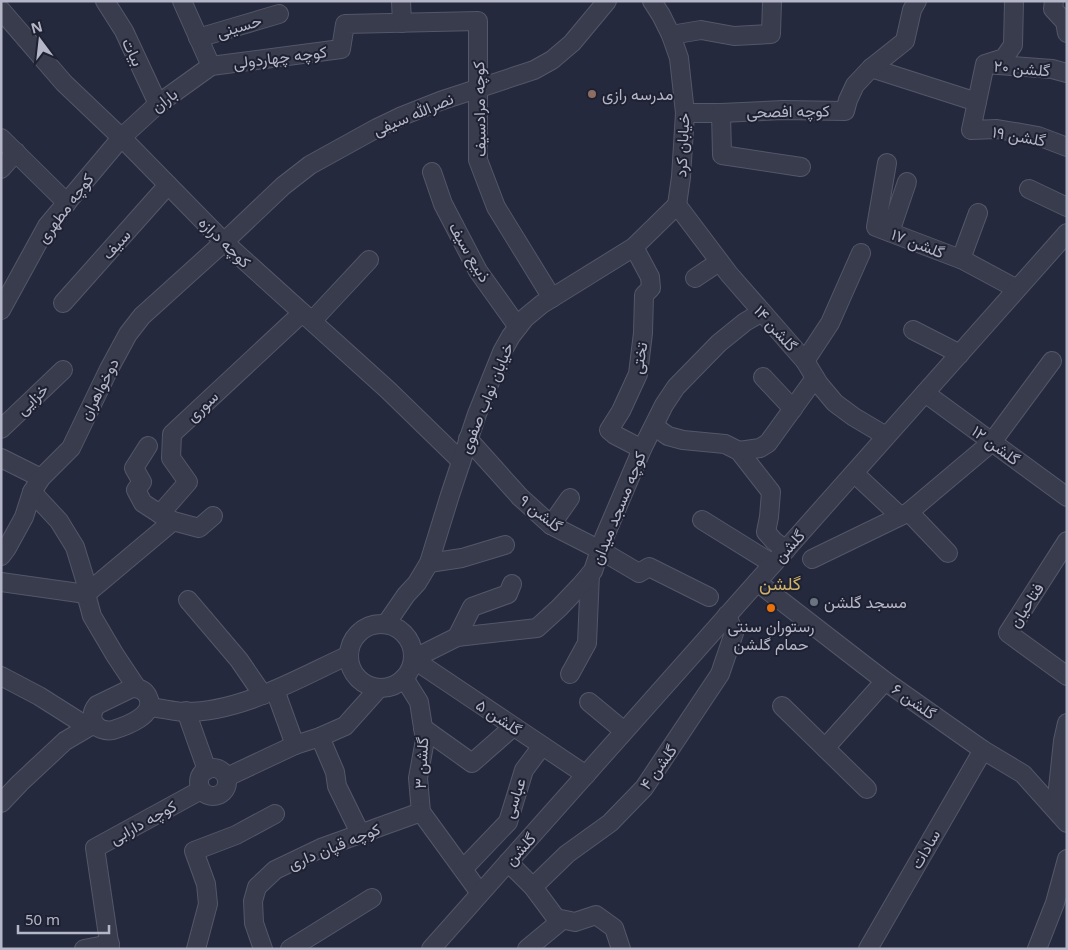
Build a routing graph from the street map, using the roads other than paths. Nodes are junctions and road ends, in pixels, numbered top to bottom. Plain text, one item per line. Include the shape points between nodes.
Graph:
1 (105, 1) edge
2 (182, 1) edge
3 (401, 1) edge
4 (606, 1) edge
5 (652, 1) edge
6 (772, 1) edge
7 (918, 1) edge
8 (1014, 1) edge
9 (1054, 1) edge
10 (1, 10) edge
11 (279, 14) dead end
12 (478, 21) joint
13 (402, 23) junction
14 (1067, 33) edge
15 (672, 35) junction
16 (198, 38) junction
17 (985, 64) junction
18 (210, 66) junction
19 (871, 68) junction
20 (1067, 73) edge
21 (478, 89) junction
22 (977, 102) junction
23 (158, 104) junction
24 (685, 113) junction
25 (721, 113) junction
26 (971, 130) joint
27 (1, 138) edge
28 (121, 138) junction
29 (1067, 147) edge
30 (16, 152) junction
31 (887, 163) dead end
32 (801, 167) dead end
33 (1, 169) edge
34 (432, 172) dead end
35 (907, 182) dead end
36 (168, 185) junction
37 (1029, 189) dead end
38 (67, 203) junction
39 (677, 206) junction
40 (1067, 207) edge
41 (978, 213) dead end
42 (890, 232) junction
43 (1067, 233) edge
44 (224, 242) junction
45 (634, 247) junction
46 (861, 254) dead end
47 (961, 259) junction
48 (369, 260) dead end
49 (719, 262) junction
50 (696, 278) dead end
51 (1017, 289) junction
52 (552, 298) junction
53 (63, 302) dead end
54 (1, 310) edge
55 (762, 312) junction
56 (307, 317) junction
57 (518, 327) junction
58 (913, 330) dead end
59 (960, 354) junction
60 (806, 361) junction
61 (1052, 361) dead end
62 (63, 370) dead end
63 (763, 377) dead end
64 (815, 378) junction
65 (925, 393) junction
66 (793, 409) junction
67 (654, 426) junction
68 (1, 429) edge
69 (886, 436) junction
70 (468, 440) junction
71 (992, 442) junction
72 (148, 446) dead end
73 (642, 449) junction
74 (739, 451) junction
75 (1, 458) edge
76 (461, 461) junction
77 (854, 473) junction
78 (36, 485) junction
79 (1067, 497) edge
80 (570, 498) dead end
81 (904, 514) junction
82 (213, 516) dead end
83 (167, 518) junction
84 (702, 520) dead end
85 (551, 524) junction
86 (1067, 542) edge
87 (505, 545) dead end
88 (600, 550) junction
89 (786, 550) junction
90 (948, 553) dead end
91 (1, 556) edge
92 (812, 559) dead end
93 (429, 563) junction
94 (773, 564) junction
95 (590, 574) junction
96 (1, 582) edge
97 (757, 582) junction
98 (512, 584) dead end
99 (86, 594) junction
100 (709, 598) dead end
101 (188, 600) dead end
102 (727, 615) junction
103 (386, 624) junction
104 (457, 637) junction
105 (349, 655) junction
106 (413, 659) junction
107 (570, 674) dead end
108 (1, 676) edge
109 (1067, 676) edge
110 (404, 678) junction
111 (886, 681) junction
112 (137, 688) junction
113 (379, 688) junction
114 (269, 692) junction
115 (589, 702) dead end
116 (782, 706) dead end
117 (149, 707) junction
118 (186, 711) junction
119 (1067, 723) edge
120 (91, 725) junction
121 (513, 727) junction
122 (423, 728) junction
123 (624, 731) junction
124 (320, 737) junction
125 (295, 745) junction
126 (542, 746) junction
127 (825, 748) junction
128 (983, 750) junction
129 (206, 770) junction
130 (586, 775) junction
131 (226, 777) junction
132 (867, 789) dead end
133 (201, 790) junction
134 (1, 803) edge
135 (421, 812) junction
136 (275, 814) dead end
137 (1065, 824) edge
138 (360, 834) junction
139 (1067, 859) edge
140 (508, 862) junction
141 (463, 869) junction
142 (533, 887) junction
143 (480, 893) junction
144 (372, 898) dead end
145 (562, 920) junction
146 (110, 946) edge
147 (84, 949) edge
148 (196, 949) edge
149 (262, 949) edge
150 (290, 949) edge
151 (431, 949) edge
152 (527, 949) edge
153 (621, 949) edge
154 (868, 949) edge
155 (1038, 949) edge

1 - 23 street, بیات via 124,31
2 - 16 street
3 - 13 street
4 - 21 street, نصرالله سیفی via 572,44 552,60 534,70
5 - 15 street, خیابان کرد
6 - 15 street via 771,34 734,36 701,30
7 - 19 street, کوچه افصحی via 912,10 904,40
8 - 17 street via 1013,45 1004,58
9 - 14 street via 1053,9 1065,22
10 - 28 street, کوچه درازه via 64,83
11 - 16 street, حسینی
12 - 13 street, کوچه چهاردولی
12 - 21 street, کوچه مرادسیف
13 - 18 street, کوچه چهاردولی via 345,24 341,49
15 - 24 street, خیابان کرد via 679,58
16 - 18 street
17 - 20 street, گلشن ۲۰
17 - 22 street, گلشن ۲۰
18 - 23 street, باران
19 - 22 street
19 - 25 street, کوچه افصحی via 855,85 845,111
21 - 44 street, نصرالله سیفی via 402,116 310,165
21 - 52 street, کوچه مرادسیف via 478,160 496,207
22 - 26 street, گلشن ۲۰
23 - 28 street, باران
24 - 25 street, کوچه افصحی
24 - 39 street, خیابان کرد
25 - 32 street via 722,155
26 - 29 street, گلشن ۱۹ via 997,129 1038,136
27 - 30 street
28 - 36 street, کوچه درازه
28 - 38 street, کوچه مطهری
30 - 33 street
30 - 38 street
31 - 42 street, گلشن ۱۷ via 876,227
34 - 57 street, ذبیع سیف via 443,204 478,270
35 - 42 street
36 - 44 street, کوچه درازه
36 - 53 street, سیف
37 - 40 street
38 - 54 street, کوچه مطهری via 47,226
39 - 45 street, خیابان نواب صفوی
39 - 49 street, گلشن ۱۴
41 - 47 street
42 - 47 street, گلشن ۱۷
43 - 51 street, گلشن
44 - 56 street, کوچه درازه
44 - 78 street, دوخواهران via 142,316 128,334 71,448
45 - 52 street, خیابان نواب صفوی
45 - 73 street, تختی via 650,277 651,288 644,295 638,374 609,430
46 - 60 street via 830,323
47 - 51 street, گلشن ۱۷
48 - 56 street
49 - 50 street
49 - 55 street, گلشن ۱۴
51 - 59 street, گلشن
52 - 57 street, خیابان نواب صفوی
55 - 60 street, گلشن ۱۴
55 - 67 street, کوچه مسجد میدان via 719,343 676,387
56 - 76 street, کوچه درازه
56 - 83 street, سوری via 172,434 171,458 188,482
57 - 70 street, خیابان نواب صفوی via 502,352
58 - 59 street
59 - 65 street, گلشن
60 - 64 street, گلشن ۱۴
61 - 71 street
62 - 68 street, خزایی
63 - 66 street
64 - 66 street
64 - 69 street, گلشن ۱۴ via 835,402
65 - 69 street, گلشن
65 - 71 street, گلشن ۱۲
66 - 74 street via 768,442 760,448
67 - 73 street, کوچه مسجد میدان
67 - 74 street via 668,436 725,444
69 - 77 street, گلشن
70 - 76 street, خیابان نواب صفوی
70 - 85 street, گلشن ۹ via 520,497
71 - 79 street, گلشن ۱۲
71 - 81 street
72 - 83 street via 134,468 142,482 136,490 143,503
73 - 88 street, کوچه مسجد میدان
74 - 89 street via 771,492 766,532
75 - 78 street
76 - 93 street, خیابان نواب صفوی
77 - 81 street
77 - 89 street, گلشن
78 - 91 street, دوخواهران via 24,518
78 - 99 street via 75,547 86,583
80 - 85 street
81 - 90 street
81 - 92 street
82 - 83 street via 199,528
83 - 99 street
84 - 94 street
85 - 88 street, گلشن ۹
86 - 109 street, فتاحیان via 1008,633
87 - 93 street via 462,558
88 - 95 street, کوچه مسجد میدان
88 - 100 street, گلشن ۹ via 640,573 649,567
89 - 94 street, گلشن
93 - 103 street, خیابان نواب صفوی
94 - 97 street, گلشن
95 - 104 street, کوچه مسجد میدان via 537,628
95 - 107 street via 587,643
96 - 99 street
97 - 102 street, گلشن
97 - 111 street, گلشن ۶
98 - 104 street via 508,594 472,607
99 - 112 street via 92,616
101 - 114 street
102 - 123 street, گلشن
102 - 142 street, گلشن ۴ via 734,633 720,674 644,788 610,823 567,854
103 - 105 street via 360,631 352,642
103 - 106 street via 404,634 411,646
104 - 106 street, کوچه مسجد میدان
105 - 113 street via 357,677 367,685
105 - 114 street
106 - 110 street
106 - 121 street, گلشن ۵
108 - 120 street
110 - 113 street via 392,686
110 - 122 street, گلشن ۳ via 419,702
111 - 127 street
111 - 128 street, گلشن ۶
112 - 117 street via 148,697
112 - 120 street via 127,689 97,704
113 - 124 street via 346,726
114 - 118 street via 229,706
114 - 125 street
115 - 123 street
116 - 127 street
117 - 118 street
117 - 120 street via 143,716 113,730
118 - 129 street
119 - 137 street via 1058,788
120 - 134 street via 65,741
121 - 122 street via 472,763
121 - 126 street, گلشن ۵
122 - 135 street, گلشن ۳ via 418,778
123 - 130 street, گلشن
124 - 125 street
124 - 138 street via 335,772 337,786
125 - 131 street
126 - 130 street, گلشن ۵
126 - 141 street, عباسی via 524,770 508,822
127 - 132 street
128 - 137 street, گلشن ۶ via 1023,774
128 - 154 street, سادات
129 - 131 street via 220,770
129 - 133 street via 200,776
130 - 140 street, گلشن
131 - 133 street via 227,786 222,794 208,796
133 - 146 street, کوچه دارابی via 95,848
135 - 138 street, کوچه قپان داری
135 - 141 street, گلشن ۳
136 - 148 street via 236,835 194,851 206,884 208,904
138 - 149 street, کوچه قپان داری via 275,870 257,887 254,923
139 - 155 street
140 - 142 street
140 - 143 street, گلشن
141 - 143 street, گلشن ۳
142 - 145 street via 556,918
143 - 151 street, گلشن
144 - 150 street
145 - 152 street
145 - 153 street via 574,922 596,914 614,928
146 - 147 street

